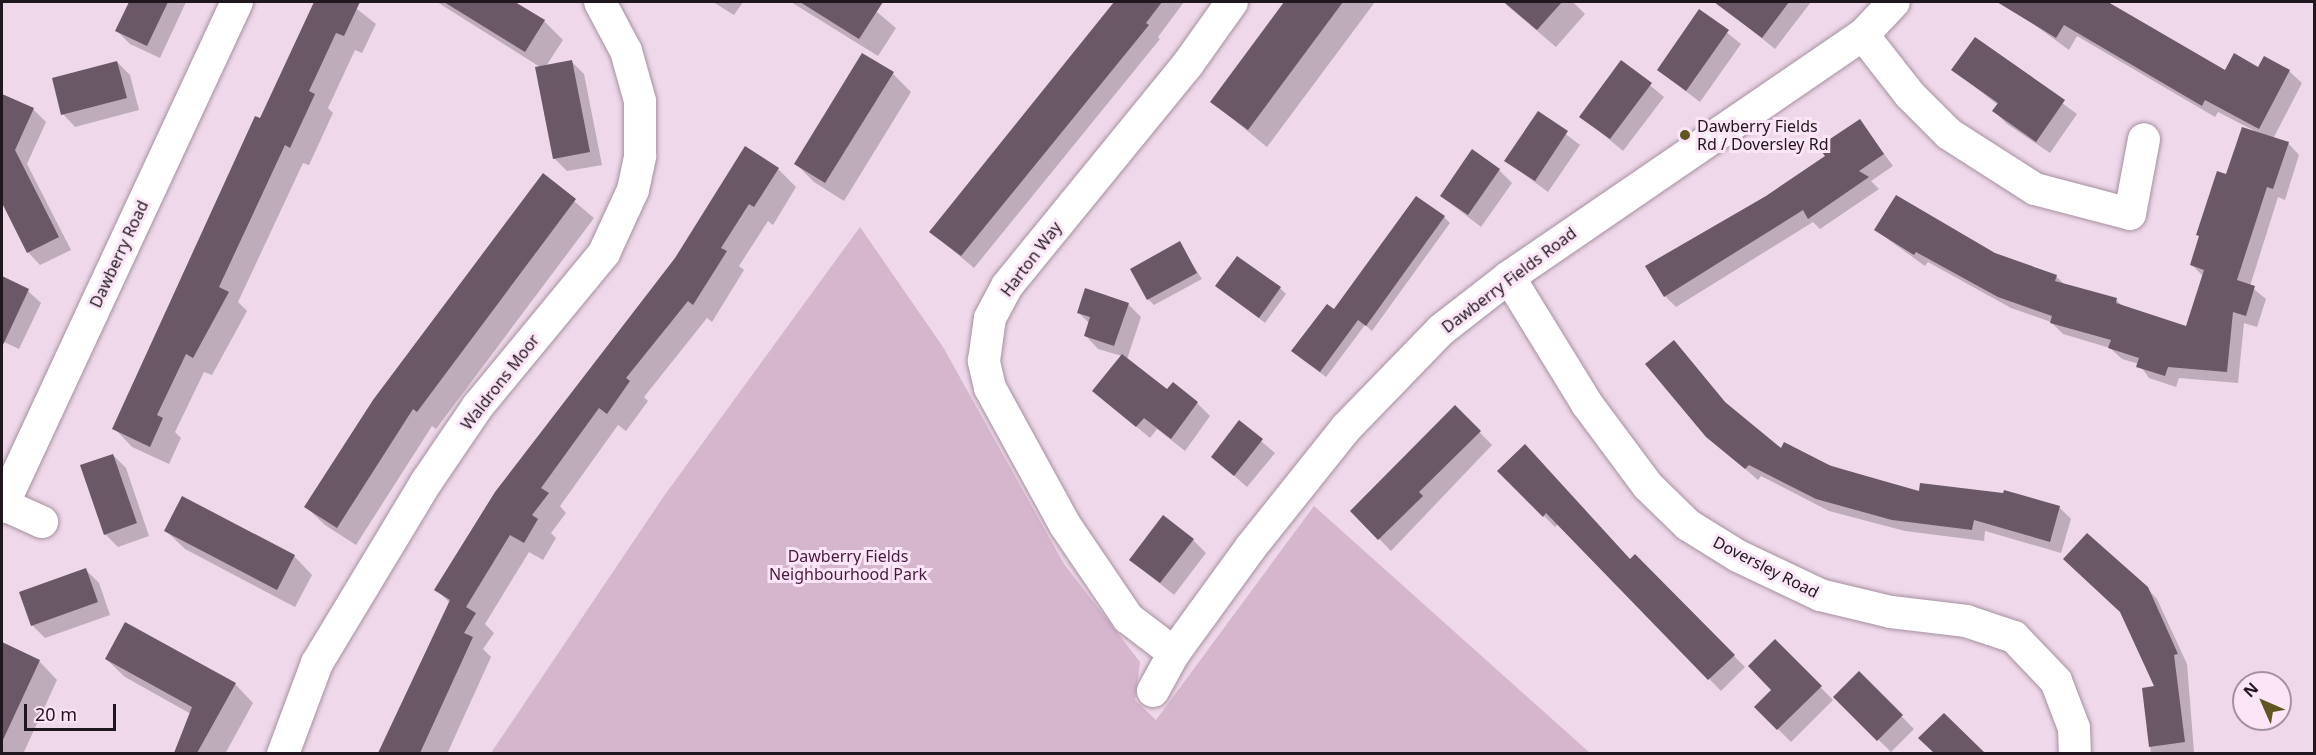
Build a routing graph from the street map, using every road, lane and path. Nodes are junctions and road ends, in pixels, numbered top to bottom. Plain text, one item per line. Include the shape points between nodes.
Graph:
1 (237, 2) edge
2 (600, 2) edge
3 (1232, 2) edge
4 (1894, 2) edge
5 (1863, 34) junction
6 (2144, 139) dead end
7 (1509, 277) junction
8 (2, 505) edge
9 (42, 522) dead end
10 (1174, 654) junction
11 (1153, 691) dead end
12 (283, 753) edge
13 (2075, 753) edge

1 - 8 street, Dawberry Road
2 - 12 street, Waldrons Moor via 626,51 640,101 640,156 633,190 604,253 477,406 427,481 317,663
3 - 10 street, Harton Way via 1188,64 1007,286 990,318 984,361 990,388 1065,525 1128,618
4 - 5 street, Dawberry Fields Road
5 - 6 street via 1910,95 1949,134 2035,189 2130,214
5 - 7 street, Dawberry Fields Road
7 - 10 street, Dawberry Fields Road via 1441,330 1346,428 1251,547
7 - 13 street, Doversley Road via 1587,404 1648,486 1688,525 1738,556 1820,595 1891,612 1966,621 2014,637 2056,681 2074,728
8 - 9 street
10 - 11 street, Dawberry Fields Road

